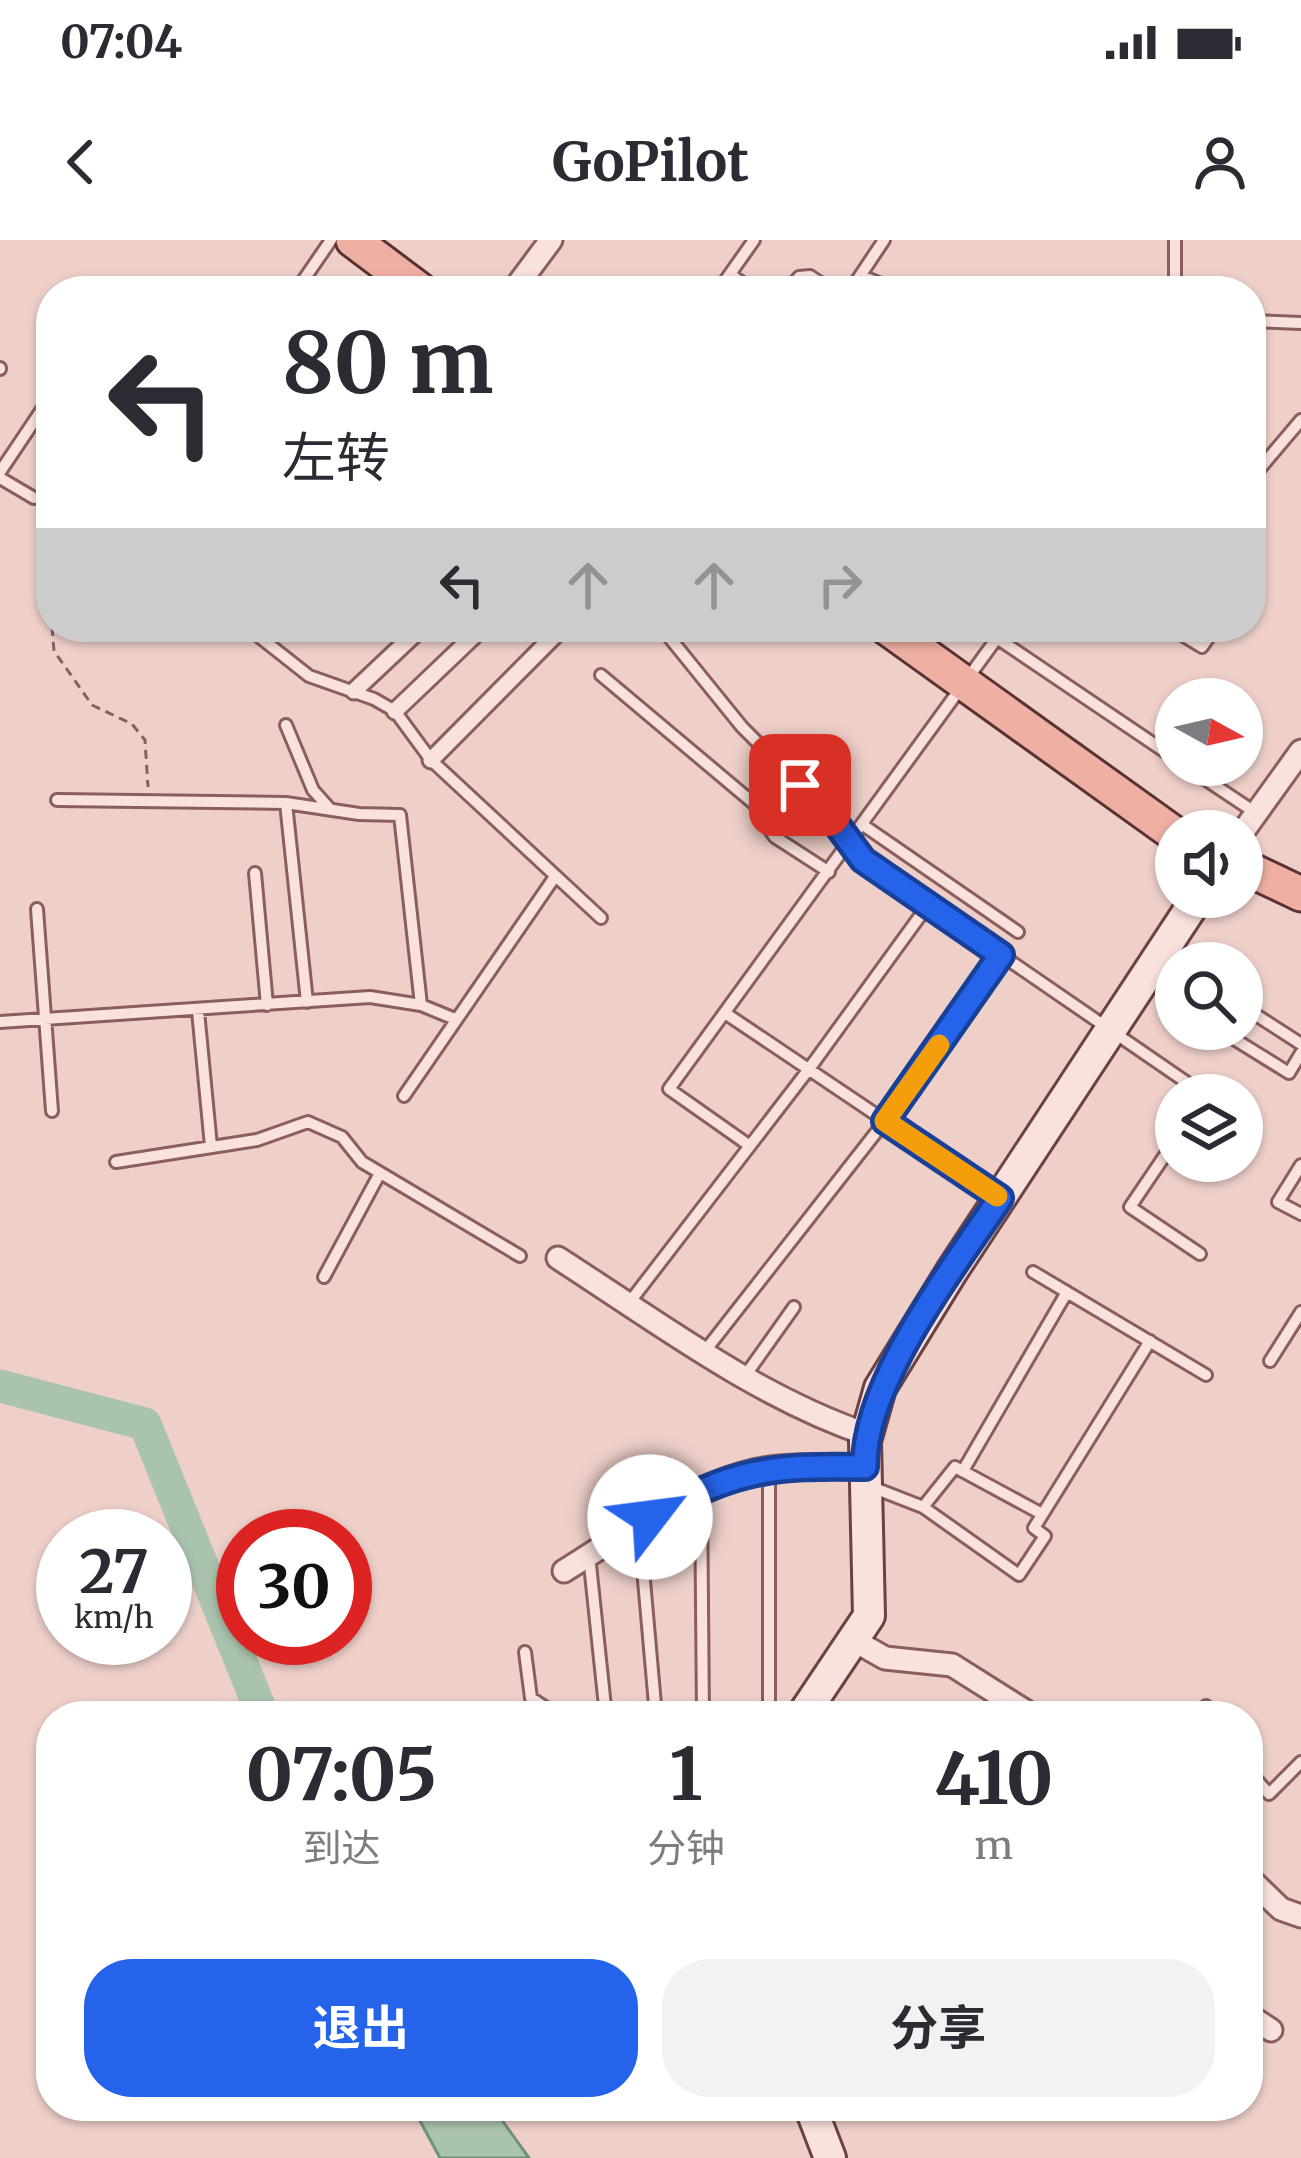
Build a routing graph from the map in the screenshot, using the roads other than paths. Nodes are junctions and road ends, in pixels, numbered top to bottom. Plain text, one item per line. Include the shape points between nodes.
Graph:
1 (331, 240) edge
2 (353, 240) edge
3 (551, 240) edge
4 (754, 240) edge
5 (884, 240) edge
6 (1175, 240) edge
7 (730, 274) joint
8 (306, 276) edge
9 (402, 276) edge
10 (524, 276) edge
11 (733, 276) edge
12 (860, 276) edge
13 (1176, 276) edge
14 (1266, 322) edge
15 (1301, 323) edge
16 (36, 419) edge
17 (1301, 420) edge
18 (1266, 461) edge
19 (0, 475) edge
20 (34, 498) dead end
21 (266, 642) edge
22 (406, 642) edge
23 (467, 642) edge
24 (548, 642) edge
25 (673, 642) edge
26 (907, 642) edge
27 (994, 642) edge
28 (1003, 642) edge
29 (601, 675) dead end
30 (964, 683) junction
31 (354, 692) junction
32 (395, 711) junction
33 (286, 725) dead end
34 (1155, 745) edge
35 (1301, 751) edge
36 (431, 760) junction
37 (1216, 786) edge
38 (57, 800) dead end
39 (286, 803) junction
40 (330, 808) junction
41 (1252, 810) edge
42 (1258, 810) edge
43 (1155, 820) edge
44 (863, 825) junction
45 (850, 842) junction
46 (829, 872) junction
47 (255, 873) dead end
48 (1263, 876) edge
49 (554, 878) junction
50 (1301, 894) edge
51 (928, 905) junction
52 (37, 909) dead end
53 (601, 918) dead end
54 (1184, 918) edge
55 (1018, 932) dead end
56 (1001, 955) junction
57 (308, 1002) junction
58 (267, 1005) junction
59 (421, 1005) junction
60 (198, 1011) junction
61 (725, 1012) junction
62 (45, 1019) junction
63 (455, 1019) junction
64 (1263, 1021) edge
65 (0, 1022) edge
66 (1111, 1030) junction
67 (1301, 1048) edge
68 (1252, 1050) edge
69 (809, 1069) junction
70 (1175, 1074) edge
71 (404, 1096) dead end
72 (52, 1111) dead end
73 (885, 1121) junction
74 (211, 1146) junction
75 (750, 1146) junction
76 (116, 1162) dead end
77 (1301, 1165) edge
78 (1155, 1170) edge
79 (380, 1173) junction
80 (1000, 1198) junction
81 (1301, 1214) edge
82 (1200, 1254) dead end
83 (520, 1256) dead end
84 (558, 1258) dead end
85 (1034, 1272) dead end
86 (324, 1277) dead end
87 (1067, 1292) junction
88 (629, 1303) junction
89 (794, 1307) dead end
90 (1301, 1312) edge
91 (1150, 1341) junction
92 (705, 1351) junction
93 (1270, 1361) dead end
94 (745, 1376) junction
95 (1206, 1376) dead end
96 (866, 1434) junction
97 (769, 1469) junction
98 (964, 1469) junction
99 (865, 1476) junction
100 (700, 1488) junction
101 (923, 1508) junction
102 (1042, 1514) junction
103 (639, 1524) junction
104 (590, 1555) junction
105 (564, 1571) dead end
106 (855, 1641) junction
107 (525, 1652) dead end
108 (536, 1701) edge
109 (605, 1701) edge
110 (655, 1701) edge
111 (703, 1701) edge
112 (770, 1701) edge
113 (813, 1701) edge
114 (1009, 1701) edge
115 (1301, 1762) edge
116 (1263, 1787) edge
117 (1263, 1892) edge
118 (1301, 1916) edge
119 (1263, 2025) edge
120 (1270, 2030) dead end
121 (816, 2121) edge
122 (830, 2158) edge

1 - 8 lane
2 - 9 main road
3 - 10 street
4 - 7 lane
5 - 12 lane
6 - 13 lane
7 - 11 lane
14 - 15 lane
16 - 19 lane
17 - 18 lane
19 - 20 lane
21 - 31 lane via 309,676
22 - 31 street
23 - 32 street
24 - 36 street
25 - 45 lane
26 - 30 main road
27 - 30 lane
28 - 34 lane
29 - 46 lane via 770,817 775,837
30 - 43 main road
30 - 44 lane
31 - 32 lane
32 - 36 lane
33 - 40 lane via 313,790
35 - 42 street
36 - 49 lane
37 - 41 lane
38 - 39 lane
39 - 40 lane
39 - 57 lane
40 - 59 lane via 400,815
44 - 45 lane
44 - 55 lane
45 - 46 lane
45 - 51 lane
46 - 61 lane
47 - 58 lane
48 - 50 main road
49 - 53 lane
49 - 63 lane
51 - 56 lane
51 - 69 lane
52 - 62 lane
54 - 66 main road
56 - 66 lane
56 - 73 lane
57 - 58 lane
57 - 59 lane via 370,997
58 - 60 lane
59 - 63 lane
60 - 62 lane
60 - 74 lane
61 - 69 lane
61 - 75 lane via 669,1089
62 - 65 lane
62 - 72 lane
63 - 71 lane
64 - 67 lane
66 - 70 lane
66 - 80 main road
67 - 68 lane via 1289,1073
69 - 73 lane
69 - 75 lane
73 - 80 lane
73 - 92 lane
74 - 76 lane
74 - 79 lane via 308,1122 342,1137
75 - 88 lane
77 - 81 lane via 1278,1202
78 - 82 lane via 1130,1207
79 - 83 lane
79 - 86 lane
80 - 96 main road via 880,1388
84 - 88 street
85 - 87 lane
87 - 91 lane
87 - 98 lane
88 - 92 street
89 - 94 lane
90 - 93 lane
91 - 95 lane
91 - 102 lane
92 - 94 street
94 - 96 street
96 - 99 main road
97 - 99 street
97 - 100 street
97 - 112 lane
98 - 101 lane via 955,1467
98 - 102 lane
99 - 101 lane
99 - 106 main road via 869,1616
100 - 103 street
100 - 111 lane
101 - 102 lane via 1019,1575 1045,1536 1034,1528
103 - 104 street
103 - 110 lane
104 - 105 street
104 - 109 lane
106 - 113 main road
106 - 114 street via 885,1658 952,1665
107 - 108 lane
115 - 116 lane via 1269,1794
117 - 118 street
119 - 120 street
121 - 122 main road

